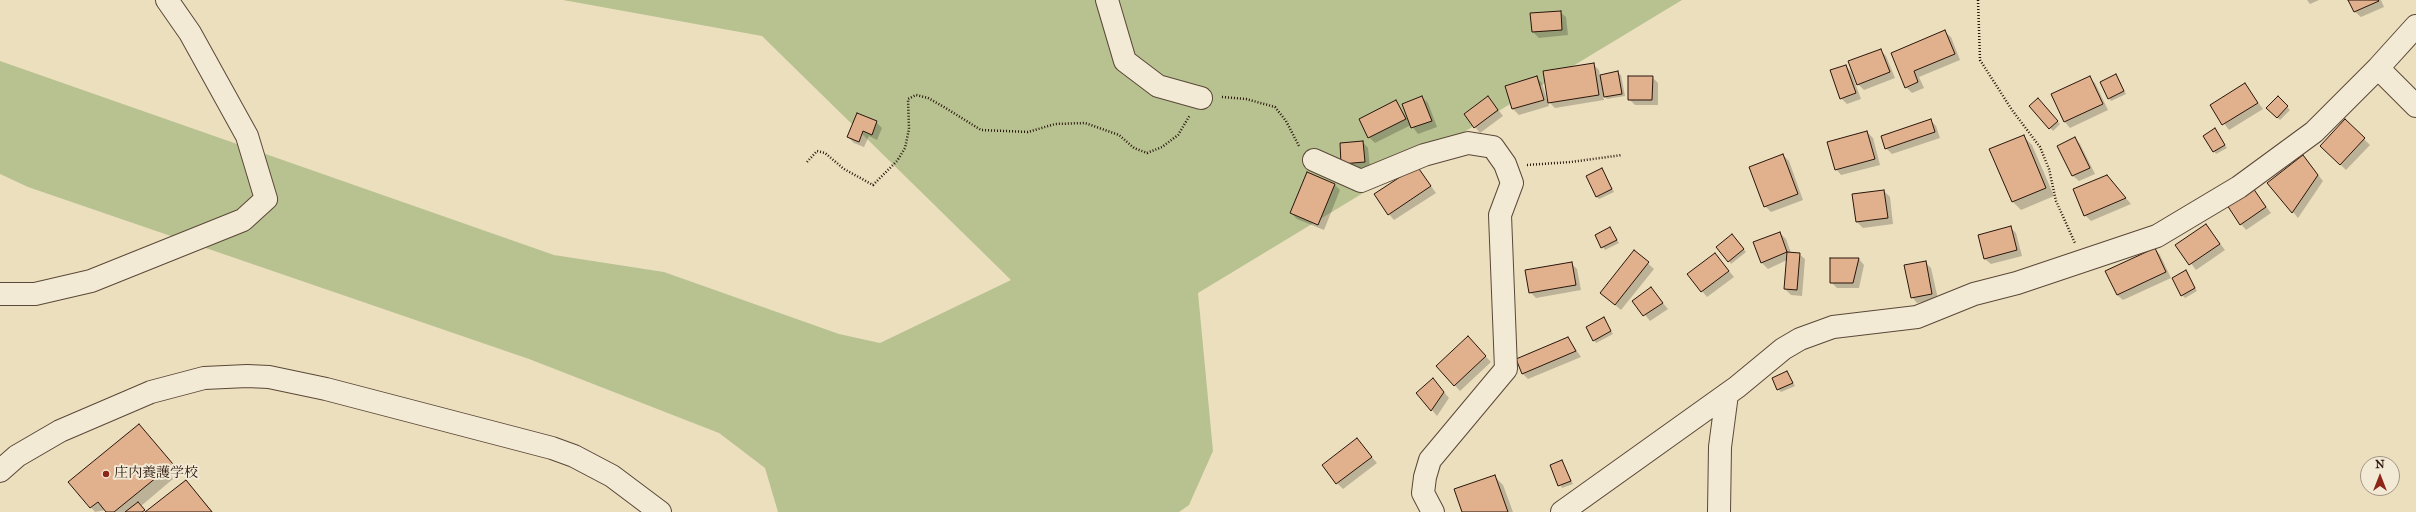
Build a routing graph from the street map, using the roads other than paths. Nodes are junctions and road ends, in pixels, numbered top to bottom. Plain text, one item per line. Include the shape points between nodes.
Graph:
1 (167, 0) edge
2 (1107, 0) edge
3 (2416, 26) edge
4 (2378, 68) junction
5 (1201, 98) road end
6 (2416, 106) edge
7 (1314, 160) road end
8 (0, 294) edge
9 (1727, 394) junction
10 (0, 471) edge
11 (660, 512) edge
12 (1433, 512) edge
13 (1562, 512) edge
14 (1719, 512) edge

1 - 8 street via 190,33 247,136 266,199 243,220 91,281 36,294
2 - 5 street via 1125,61 1158,86
3 - 4 street
4 - 6 street
4 - 9 street via 2314,132 2238,187 2157,236 1974,294 1917,317 1818,331 1783,349
7 - 12 street via 1361,181 1424,155 1468,143 1493,147 1506,166 1512,183 1500,215 1506,369 1430,460 1424,494
9 - 13 street
9 - 14 street via 1720,447
10 - 11 street via 17,456 60,431 151,392 204,378 247,376 326,389 552,448 574,456 612,476

